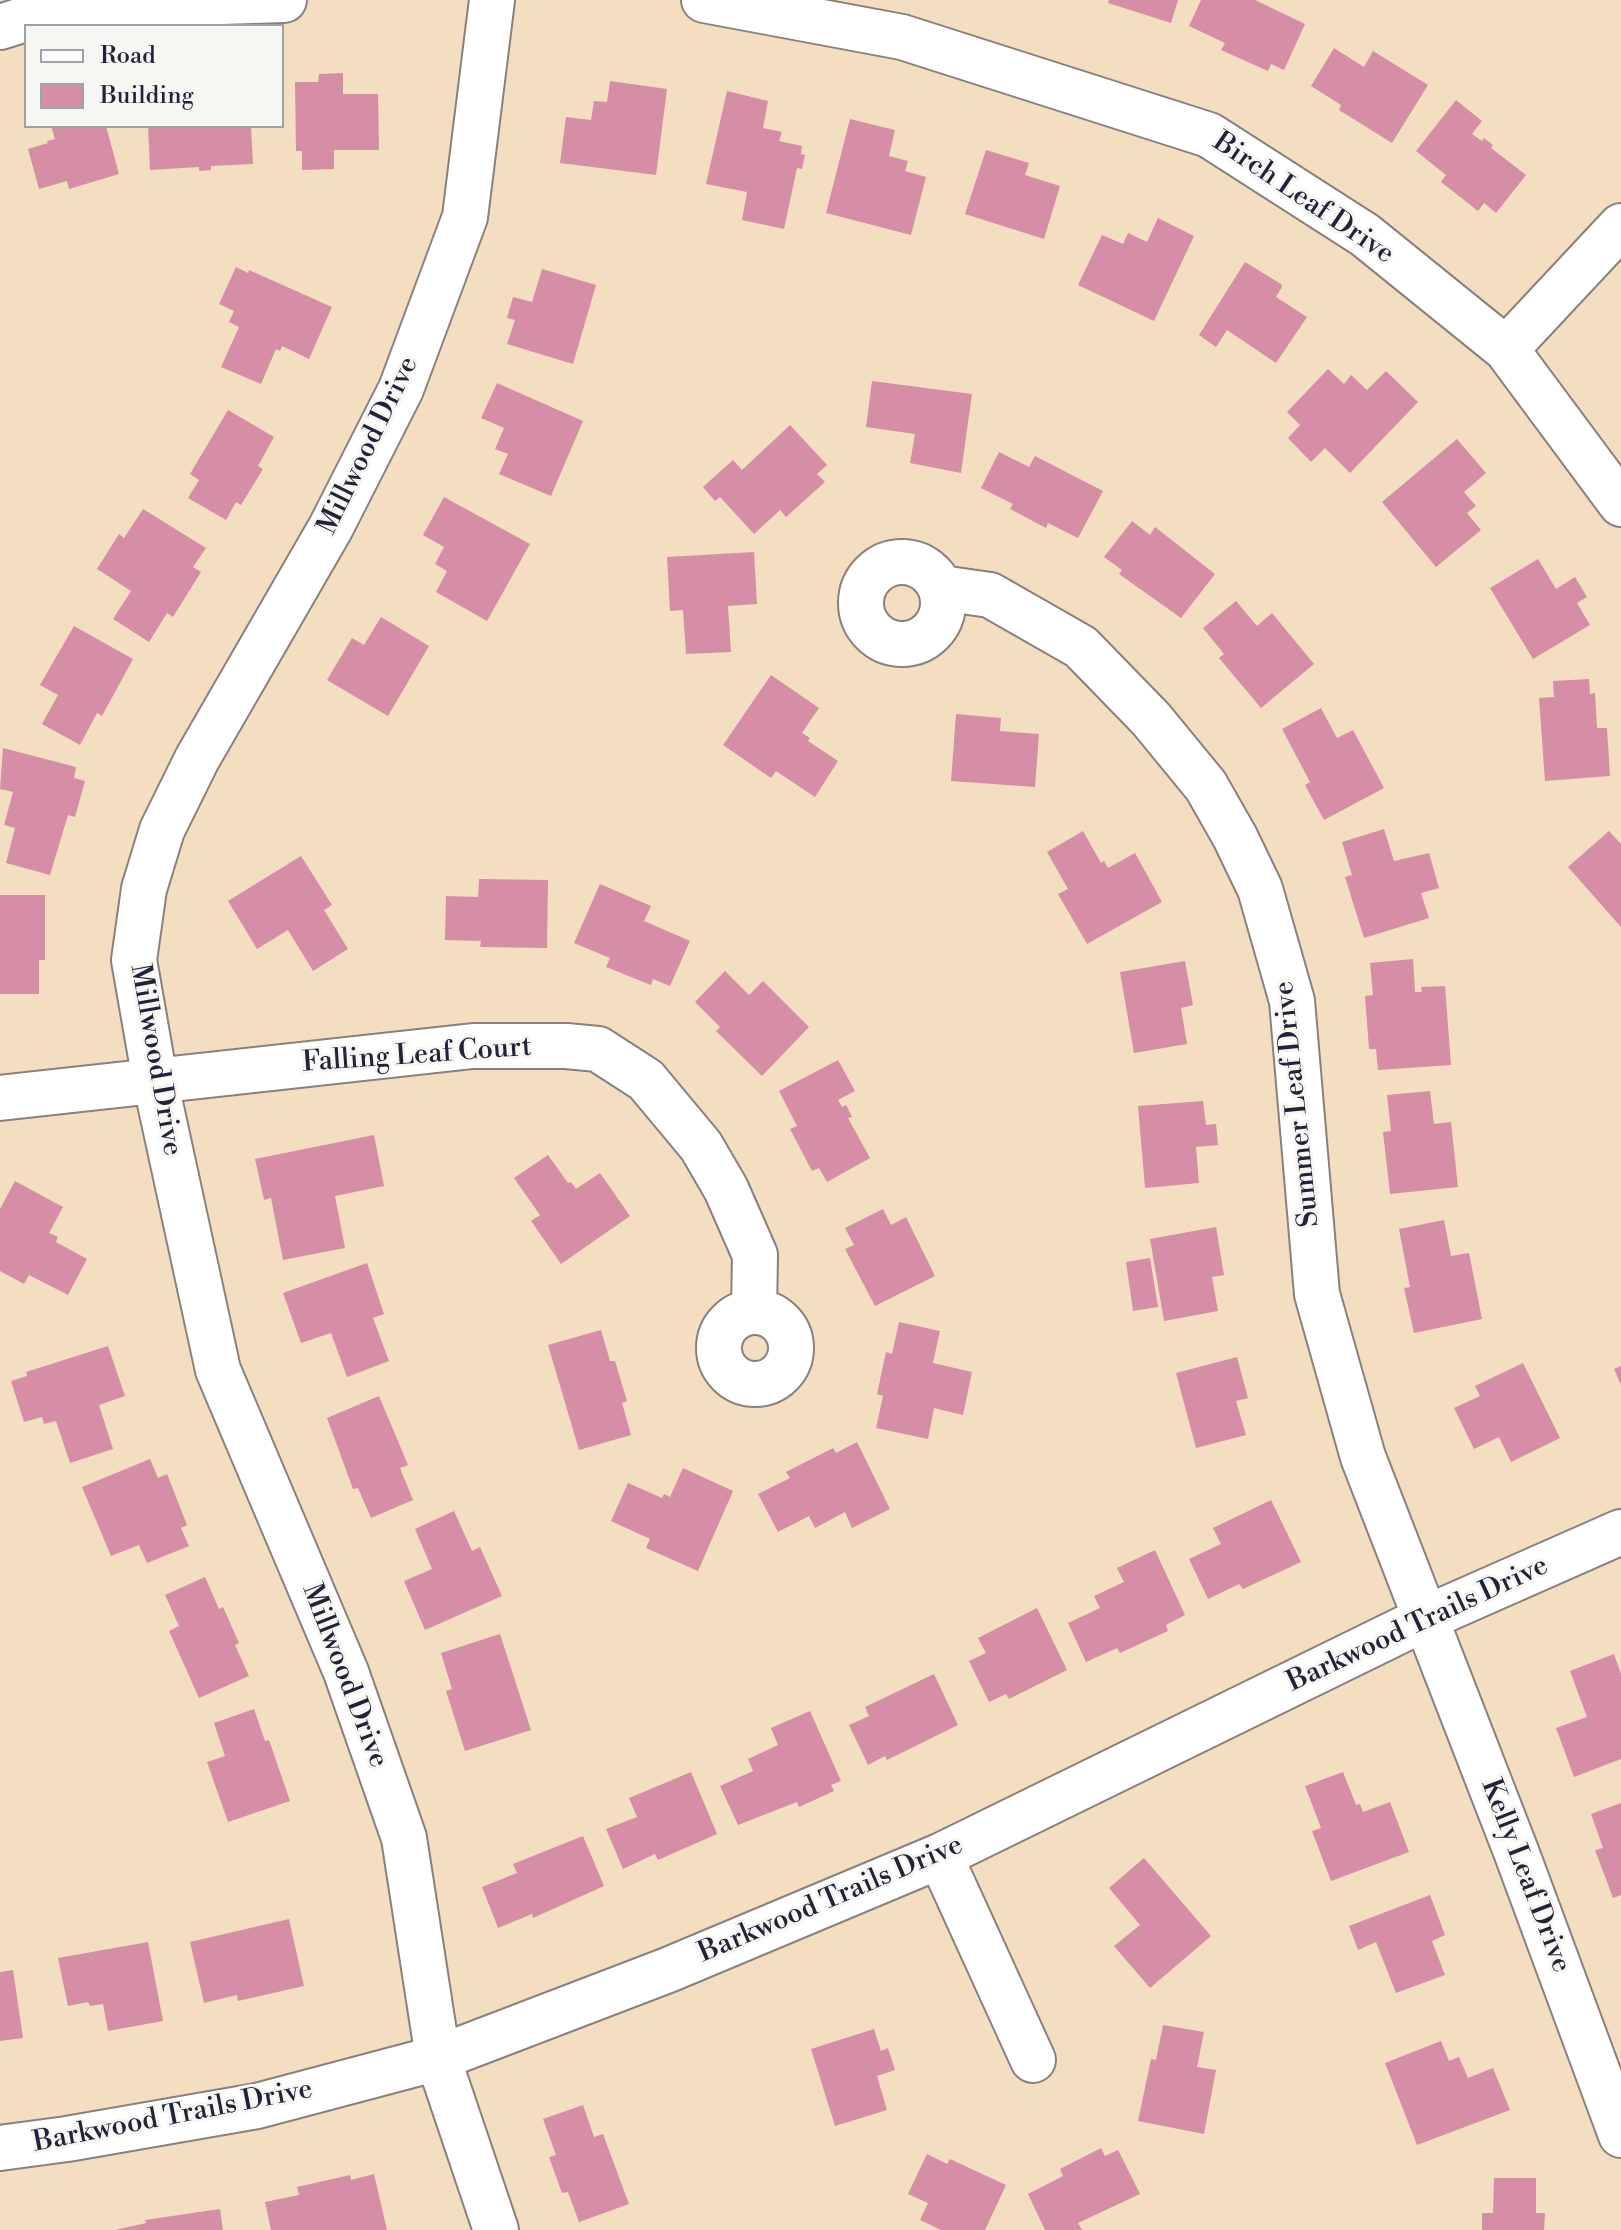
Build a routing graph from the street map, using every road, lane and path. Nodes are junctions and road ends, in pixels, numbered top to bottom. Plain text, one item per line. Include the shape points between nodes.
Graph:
1 (284, 0) edge
2 (492, 0) edge
3 (704, 0) edge
4 (0, 27) edge
5 (1621, 226) edge
6 (1506, 349) junction
7 (1621, 504) edge
8 (941, 588) dead end
9 (155, 1080) junction
10 (0, 1098) edge
11 (754, 1311) dead end
12 (1621, 1532) edge
13 (1426, 1618) junction
14 (940, 1856) junction
15 (438, 2058) junction
16 (1033, 2060) dead end
17 (1621, 2135) edge
18 (0, 2148) edge
19 (496, 2230) edge

1 - 4 street via 64,7
2 - 9 street, Millwood Drive via 465,217 401,389 331,527 197,759 144,889 134,960
3 - 6 street, Birch Leaf Drive via 902,37 1209,135 1365,235
5 - 6 street
6 - 7 street, Birch Leaf Drive
8 - 13 street, Summer Leaf Drive via 990,595 1081,647 1206,786 1260,889 1292,1001 1317,1294 1363,1457
9 - 10 street, Falling Leaf Court
9 - 11 street, Falling Leaf Court via 473,1046 598,1049 646,1080 701,1146 755,1255
9 - 15 street, Millwood Drive via 218,1370 346,1672 404,1838
12 - 13 street, Barkwood Trails Drive
13 - 14 street, Barkwood Trails Drive
13 - 17 street, Kelly Leaf Drive
14 - 15 street, Barkwood Trails Drive via 668,1970
14 - 16 street
15 - 18 street, Barkwood Trails Drive via 257,2106
15 - 19 street

